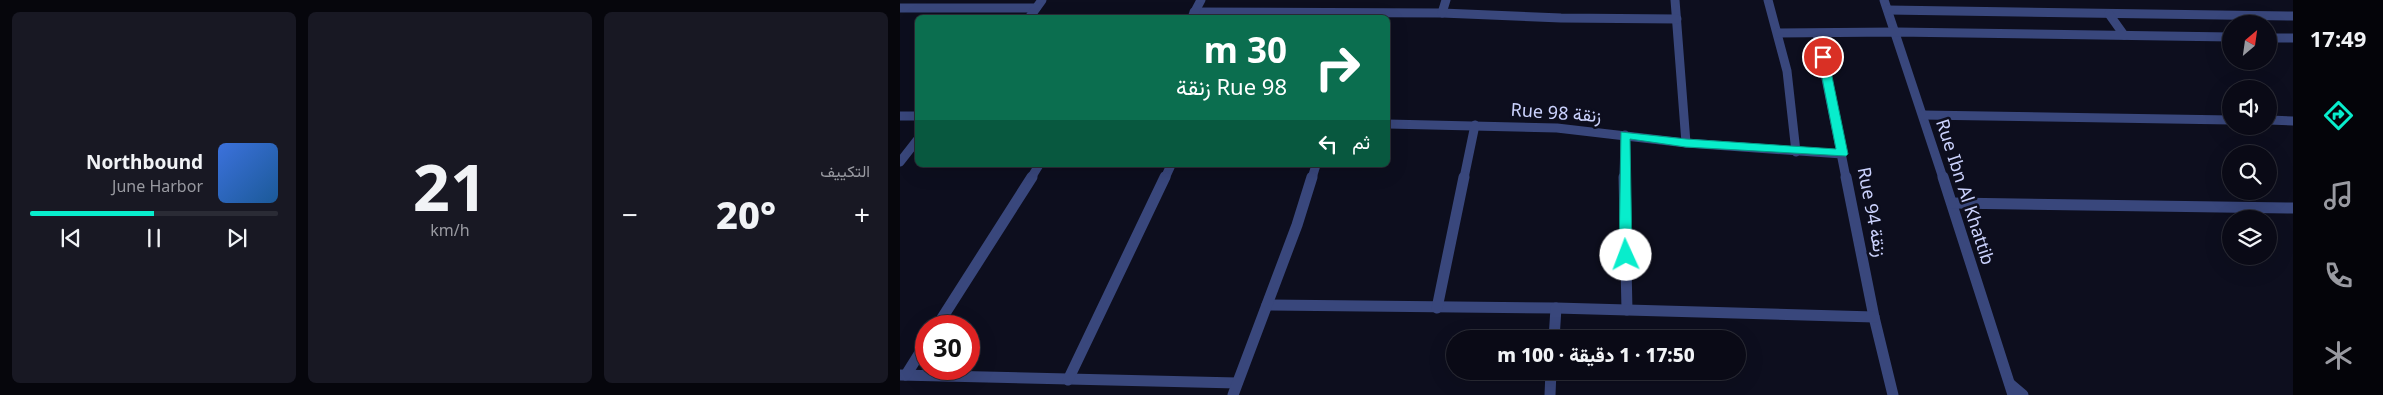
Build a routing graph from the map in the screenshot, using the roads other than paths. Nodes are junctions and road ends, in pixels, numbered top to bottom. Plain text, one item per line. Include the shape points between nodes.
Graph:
1 (1042, 0) edge
2 (1201, 0) edge
3 (1446, 0) edge
4 (1675, 0) edge
5 (1768, 0) edge
6 (1886, 5) edge
7 (900, 8) edge
8 (1036, 8) junction
9 (1442, 13) junction
10 (2109, 14) junction
11 (1031, 15) edge
12 (1193, 15) edge
13 (2293, 16) edge
14 (1677, 19) junction
15 (1896, 32) junction
16 (1778, 33) junction
17 (1817, 34) junction
18 (2124, 35) junction
19 (2222, 37) edge
20 (2278, 38) edge
21 (2293, 38) edge
22 (900, 116) edge
23 (915, 116) edge
24 (1923, 116) junction
25 (2222, 120) edge
26 (2277, 120) edge
27 (2293, 120) edge
28 (1390, 124) edge
29 (1475, 125) junction
30 (1625, 134) junction
31 (915, 143) edge
32 (1686, 143) junction
33 (1796, 152) junction
34 (1842, 154) junction
35 (900, 162) edge
36 (1038, 167) edge
37 (1170, 167) edge
38 (1315, 167) edge
39 (1952, 203) junction
40 (2293, 208) edge
41 (1267, 305) junction
42 (1437, 308) junction
43 (1556, 308) junction
44 (1627, 310) junction
45 (944, 315) edge
46 (1874, 317) junction
47 (1555, 330) edge
48 (915, 358) edge
49 (903, 375) edge
50 (1068, 380) junction
51 (1551, 380) edge
52 (1235, 389) edge
53 (2011, 389) edge
54 (1550, 395) edge
55 (1893, 395) edge
56 (2023, 395) edge

1 - 8 street
2 - 12 street
3 - 9 street
4 - 14 street
5 - 16 street
6 - 10 street
6 - 15 street, Rue Ibn Al Khattib
7 - 8 street
8 - 11 street
9 - 12 street
9 - 14 street
10 - 13 street
10 - 18 street
14 - 32 street
15 - 17 street
15 - 18 street
15 - 24 street, Rue Ibn Al Khattib
16 - 17 street
16 - 33 street via 1787,71
17 - 34 street, Rue 94 زنقة
18 - 19 street
20 - 21 street
22 - 23 street
24 - 25 street
24 - 39 street, Rue Ibn Al Khattib
26 - 27 street
28 - 29 street, Rue 98 زنقة
29 - 30 street, Rue 98 زنقة
29 - 42 street
30 - 32 street, Rue 98 زنقة
30 - 44 street
31 - 35 street
32 - 33 street, Rue 98 زنقة
33 - 34 street, Rue 98 زنقة
34 - 46 street, Rue 94 زنقة
36 - 45 street
37 - 50 street
38 - 41 street
39 - 40 street
39 - 53 street, Rue Ibn Al Khattib
41 - 42 street
41 - 52 street
42 - 43 street
43 - 44 street
43 - 47 street
44 - 46 street
46 - 55 street, Rue 94 زنقة
48 - 49 street
49 - 50 street
50 - 52 street
51 - 54 street
53 - 56 street

